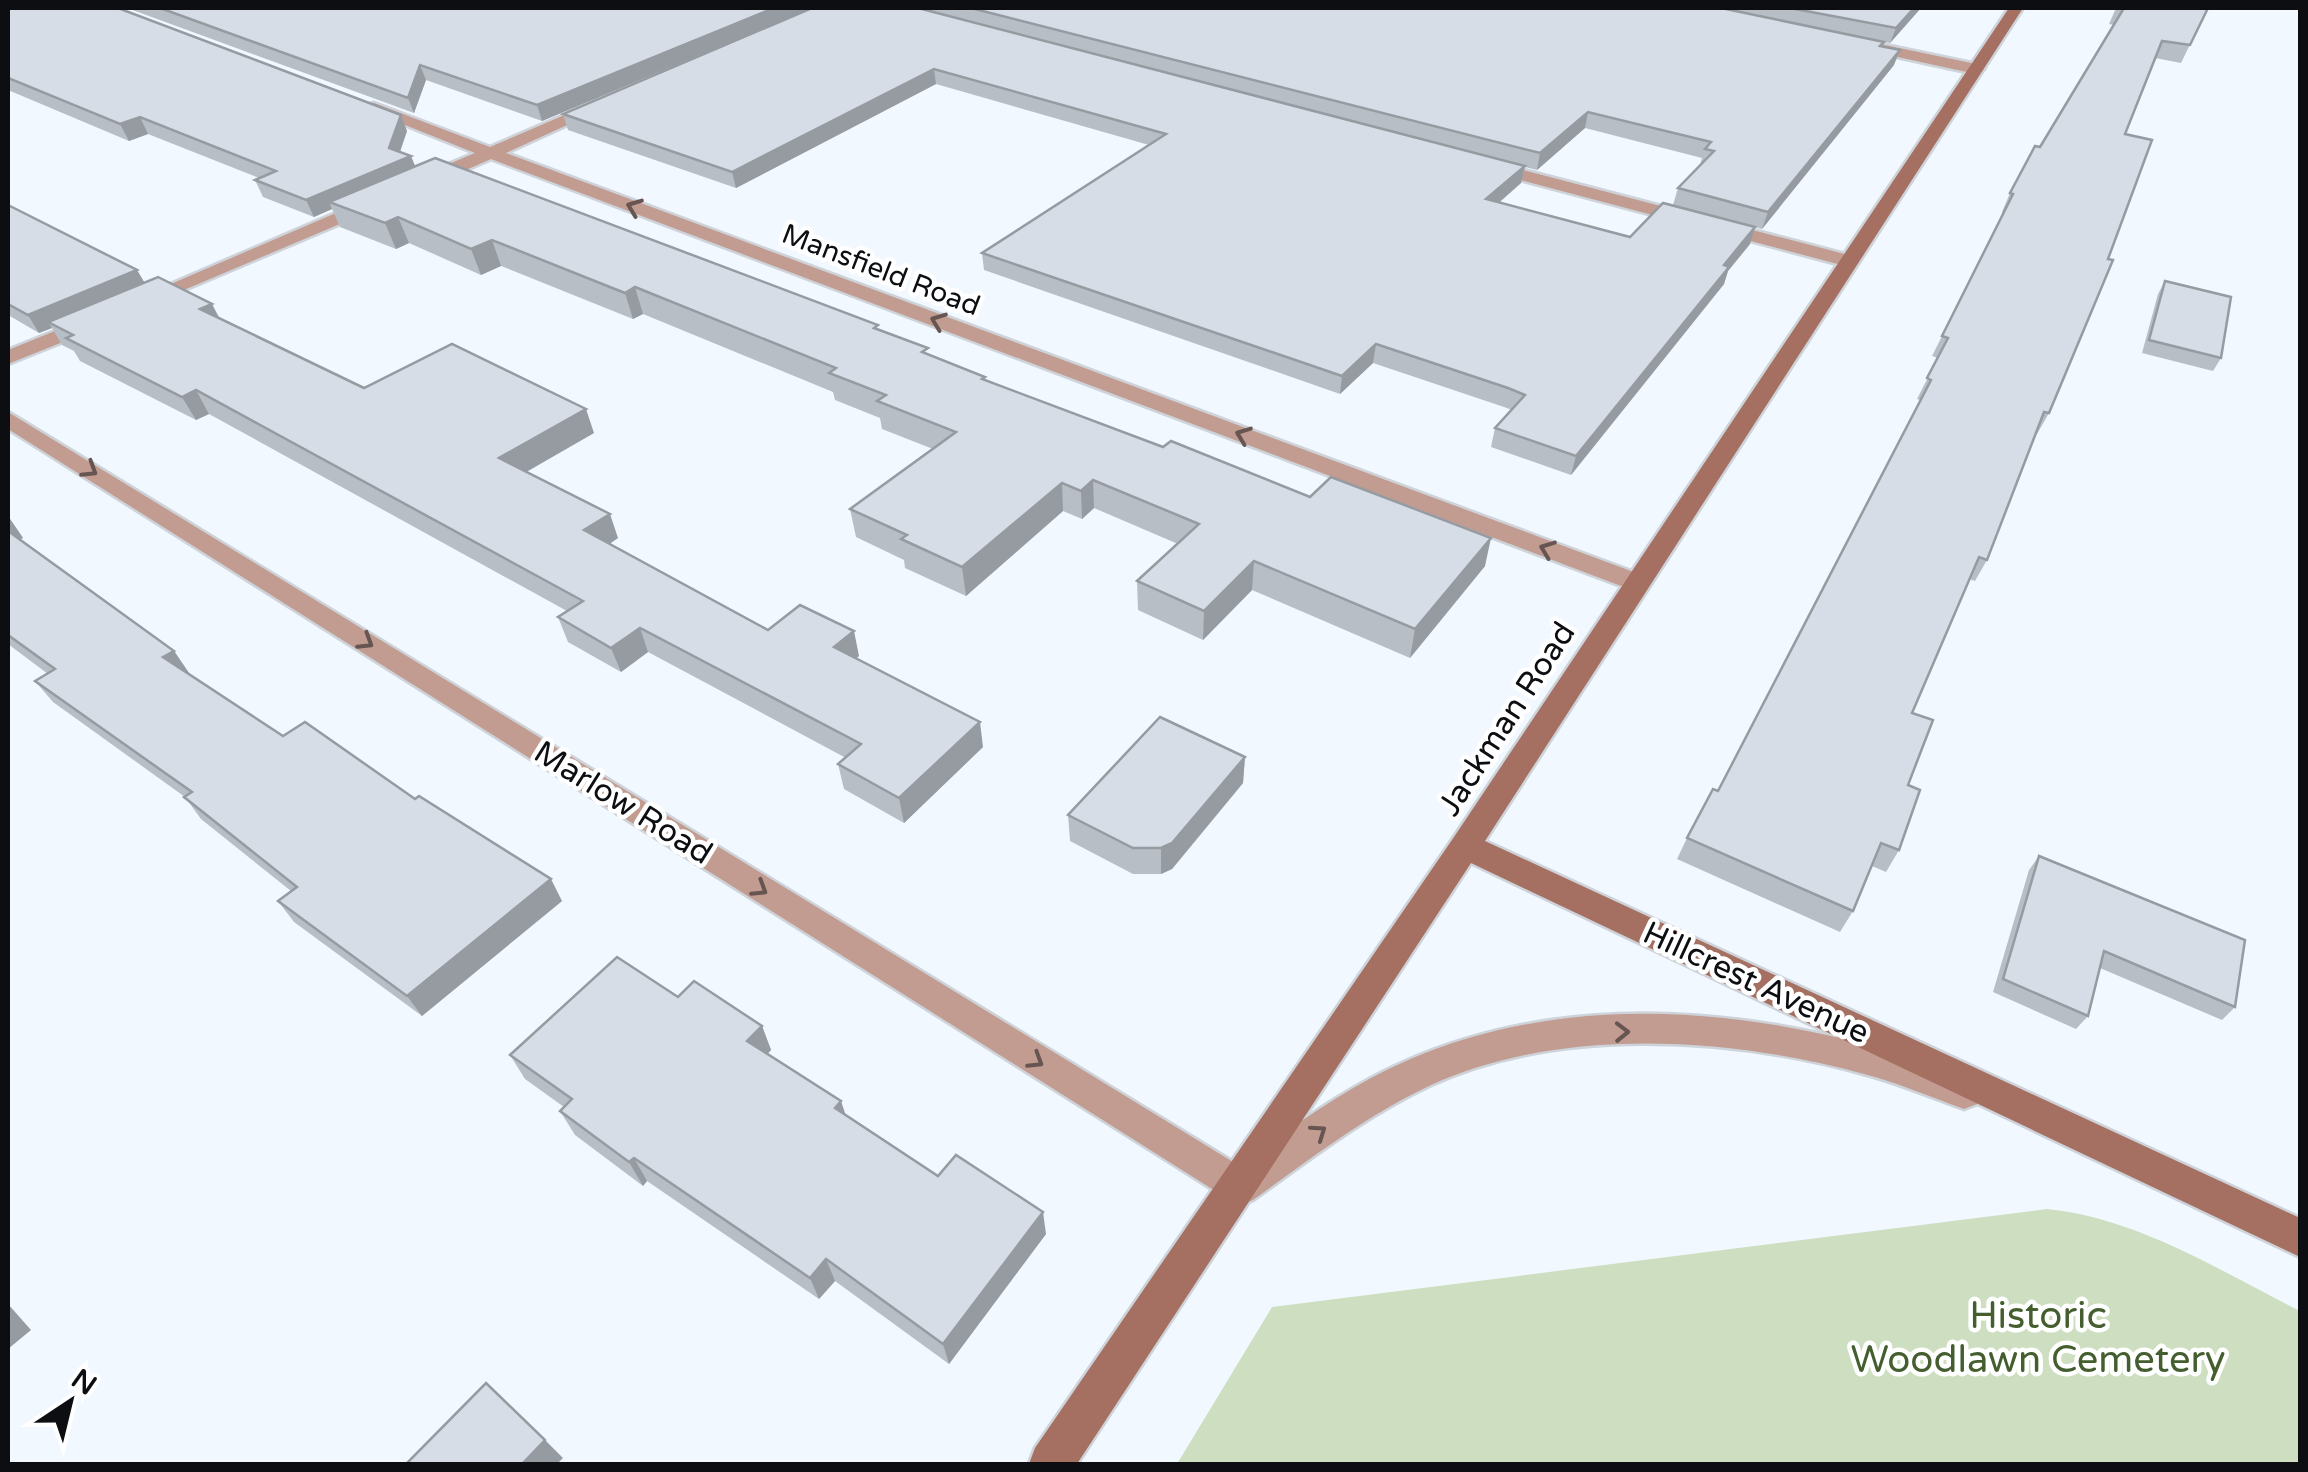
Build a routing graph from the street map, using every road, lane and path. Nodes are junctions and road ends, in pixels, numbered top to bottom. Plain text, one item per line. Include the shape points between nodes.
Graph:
1 (2016, 8) edge
2 (1844, 42) edge
3 (1976, 69) junction
4 (343, 98) edge
5 (616, 100) edge
6 (490, 153) junction
7 (1465, 160) edge
8 (1849, 261) junction
9 (8, 358) edge
10 (8, 419) edge
11 (1638, 583) junction
12 (1464, 846) junction
13 (2048, 1120) junction
14 (1239, 1187) junction
15 (2300, 1238) edge
16 (1051, 1464) edge

1 - 3 street, Jackman Road
2 - 3 street
3 - 8 street, Jackman Road
4 - 6 street, Mansfield Road
5 - 6 street
6 - 9 street
11 -> 6 street, Mansfield Road
7 - 8 street
8 - 11 street, Jackman Road
10 -> 14 street, Marlow Road
11 - 12 street, Jackman Road
12 - 13 street, Hillcrest Avenue
12 - 14 street, Jackman Road
14 -> 13 street, Hillcrest Avenue via 1354,1108 1444,1062 1531,1036 1724,1034 1850,1054
13 - 15 street, Hillcrest Avenue
14 - 16 street, Jackman Road

